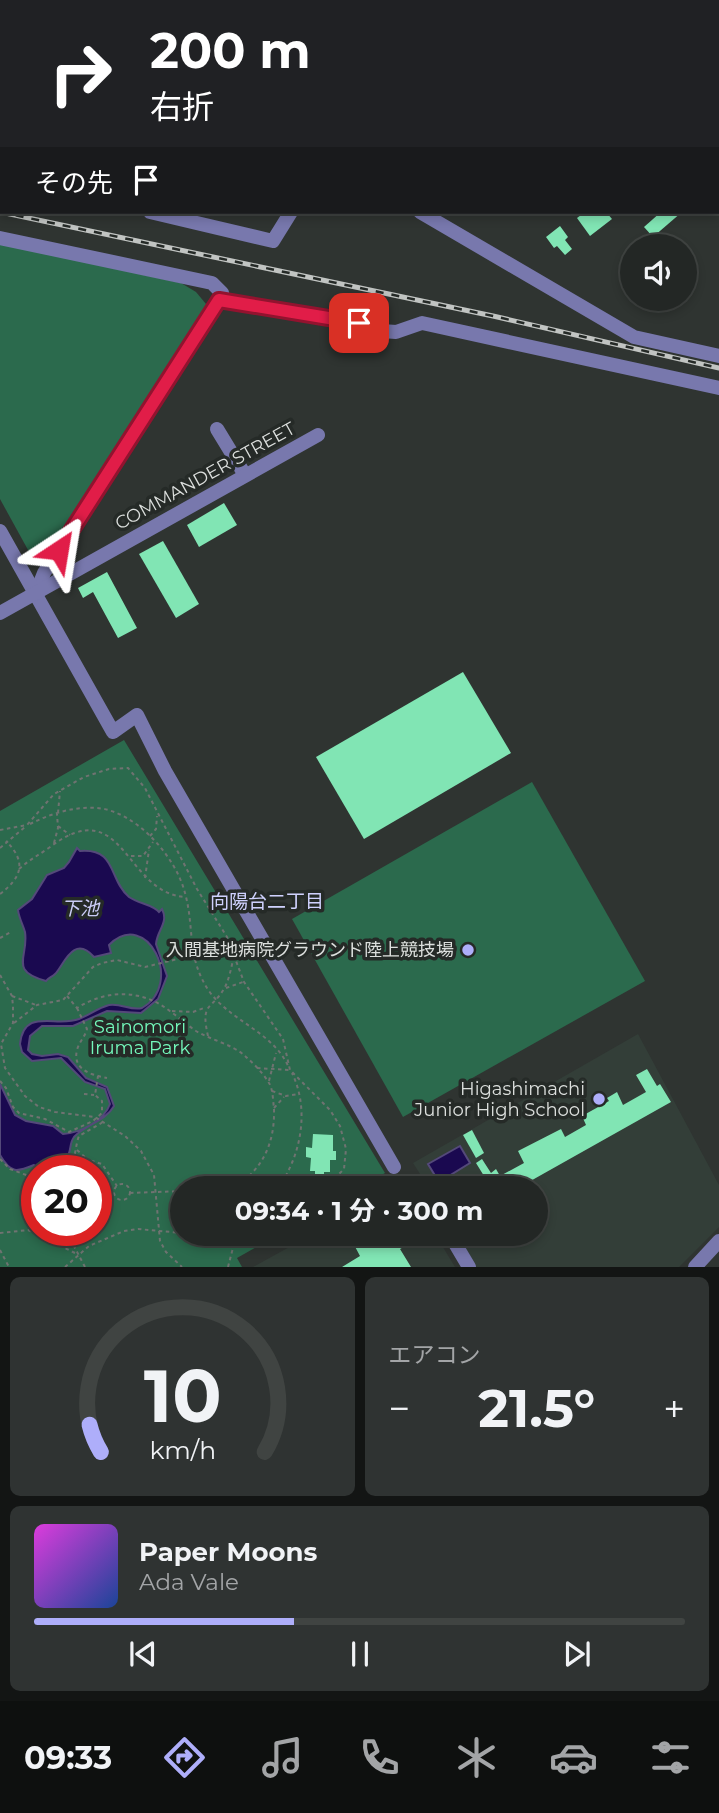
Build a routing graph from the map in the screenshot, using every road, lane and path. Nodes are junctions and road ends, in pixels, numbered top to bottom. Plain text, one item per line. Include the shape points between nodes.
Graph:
1 (158, 214) edge
2 (290, 214) edge
3 (422, 214) edge
4 (0, 238) edge
5 (219, 300) junction
6 (719, 356) edge
7 (719, 388) edge
8 (217, 429) dead end
9 (318, 435) dead end
10 (245, 475) junction
11 (0, 531) edge
12 (36, 593) junction
13 (0, 613) edge
14 (61, 790) junction
15 (57, 813) junction
16 (157, 815) junction
17 (27, 825) junction
18 (57, 825) junction
19 (0, 830) edge
20 (71, 835) junction
21 (150, 836) junction
22 (6, 841) junction
23 (154, 841) junction
24 (54, 844) junction
25 (1, 846) edge
26 (150, 849) junction
27 (130, 856) junction
28 (19, 869) junction
29 (145, 878) junction
30 (0, 894) edge
31 (186, 897) junction
32 (11, 932) dead end
33 (0, 938) edge
34 (192, 956) junction
35 (233, 958) junction
36 (0, 975) edge
37 (244, 982) junction
38 (225, 988) junction
39 (12, 996) junction
40 (68, 996) junction
41 (215, 999) junction
42 (37, 1005) junction
43 (77, 1007) junction
44 (206, 1007) junction
45 (171, 1012) junction
46 (13, 1023) junction
47 (208, 1038) junction
48 (1, 1044) edge
49 (277, 1050) junction
50 (0, 1068) edge
51 (5, 1068) junction
52 (257, 1068) junction
53 (272, 1068) junction
54 (290, 1070) junction
55 (98, 1076) junction
56 (107, 1078) dead end
57 (0, 1081) edge
58 (269, 1082) junction
59 (271, 1091) junction
60 (84, 1094) dead end
61 (299, 1094) junction
62 (95, 1095) junction
63 (285, 1096) junction
64 (274, 1109) junction
65 (95, 1117) junction
66 (102, 1121) junction
67 (76, 1149) junction
68 (74, 1155) edge
69 (82, 1155) edge
70 (0, 1159) edge
71 (394, 1167) dead end
72 (21, 1173) edge
73 (247, 1176) edge
74 (286, 1176) edge
75 (337, 1176) edge
76 (112, 1179) edge
77 (117, 1186) junction
78 (157, 1190) junction
79 (170, 1191) edge
80 (114, 1193) joint
81 (130, 1193) junction
82 (158, 1231) junction
83 (170, 1232) edge
84 (0, 1233) edge
85 (718, 1243) edge
86 (73, 1246) edge
87 (233, 1246) edge
88 (457, 1246) edge
89 (0, 1250) edge
90 (78, 1254) junction
91 (9, 1267) edge
92 (65, 1267) edge
93 (85, 1267) edge
94 (182, 1267) edge
95 (228, 1267) edge
96 (469, 1267) edge
97 (695, 1267) edge

1 - 2 street via 273,241
3 - 6 street via 634,337
4 - 5 street via 212,283 222,293
5 - 7 street via 359,323 382,331 396,332 422,323
5 - 12 street via 44,573
8 - 10 street
9 - 10 street, COMMANDER STREET
10 - 12 street, COMMANDER STREET
11 - 12 street
12 - 13 street, COMMANDER STREET
12 - 71 street via 113,732 137,715
14 - 15 path
14 - 16 path via 92,773 128,768 145,788
14 - 17 path
15 - 17 path
15 - 18 path
15 - 21 path via 100,808
16 - 21 path
16 - 35 path via 227,937
17 - 19 path
17 - 22 path
18 - 20 path
18 - 24 path
20 - 24 path
20 - 27 path via 99,832 114,839
21 - 23 path
22 - 25 path
22 - 28 path via 18,855
23 - 26 path
23 - 31 path via 176,870
24 - 28 path
26 - 27 path via 143,856
26 - 29 path
27 - 29 path
28 - 30 path via 16,880
29 - 31 path via 169,895
31 - 34 path
32 - 33 path
34 - 40 path via 145,967 117,960 102,963
34 - 41 path
35 - 37 path
35 - 38 path
36 - 39 path
37 - 38 path
37 - 54 path via 283,1039
38 - 41 path
39 - 42 path
39 - 46 path
40 - 42 path via 57,1003
40 - 43 path
41 - 44 path
41 - 49 path
42 - 46 path
43 - 45 path via 117,993 148,999
43 - 55 path via 87,1033 77,1059 85,1072
44 - 45 path
44 - 47 path
45 - 47 path
46 - 48 path
47 - 52 path via 242,1053
48 - 51 path
49 - 53 path
49 - 54 path
50 - 51 path
51 - 65 path via 39,1107
52 - 53 path
52 - 58 path
53 - 54 path
53 - 58 path
54 - 61 path
54 - 75 path via 330,1110 344,1138 347,1158
55 - 56 path
55 - 62 path
57 - 65 path via 19,1113 45,1119 63,1131 75,1130
58 - 59 path
59 - 63 path
59 - 64 path
60 - 62 path
61 - 63 path
61 - 74 path via 298,1146
62 - 65 path via 104,1105
63 - 64 path
64 - 73 path via 274,1136 266,1155
65 - 66 path
66 - 67 path via 82,1133
66 - 78 path via 141,1151 152,1168
67 - 68 path
67 - 69 path
70 - 72 path
76 - 77 path
77 - 80 path
77 - 81 path via 126,1186
78 - 79 path
78 - 81 path
78 - 82 path
80 - 81 path via 121,1200
82 - 83 path
82 - 90 path via 124,1231
82 - 94 path via 166,1252
84 - 90 path via 28,1230
85 - 97 street
86 - 90 path
87 - 95 path
88 - 96 street
89 - 91 path
90 - 92 path
90 - 93 path

